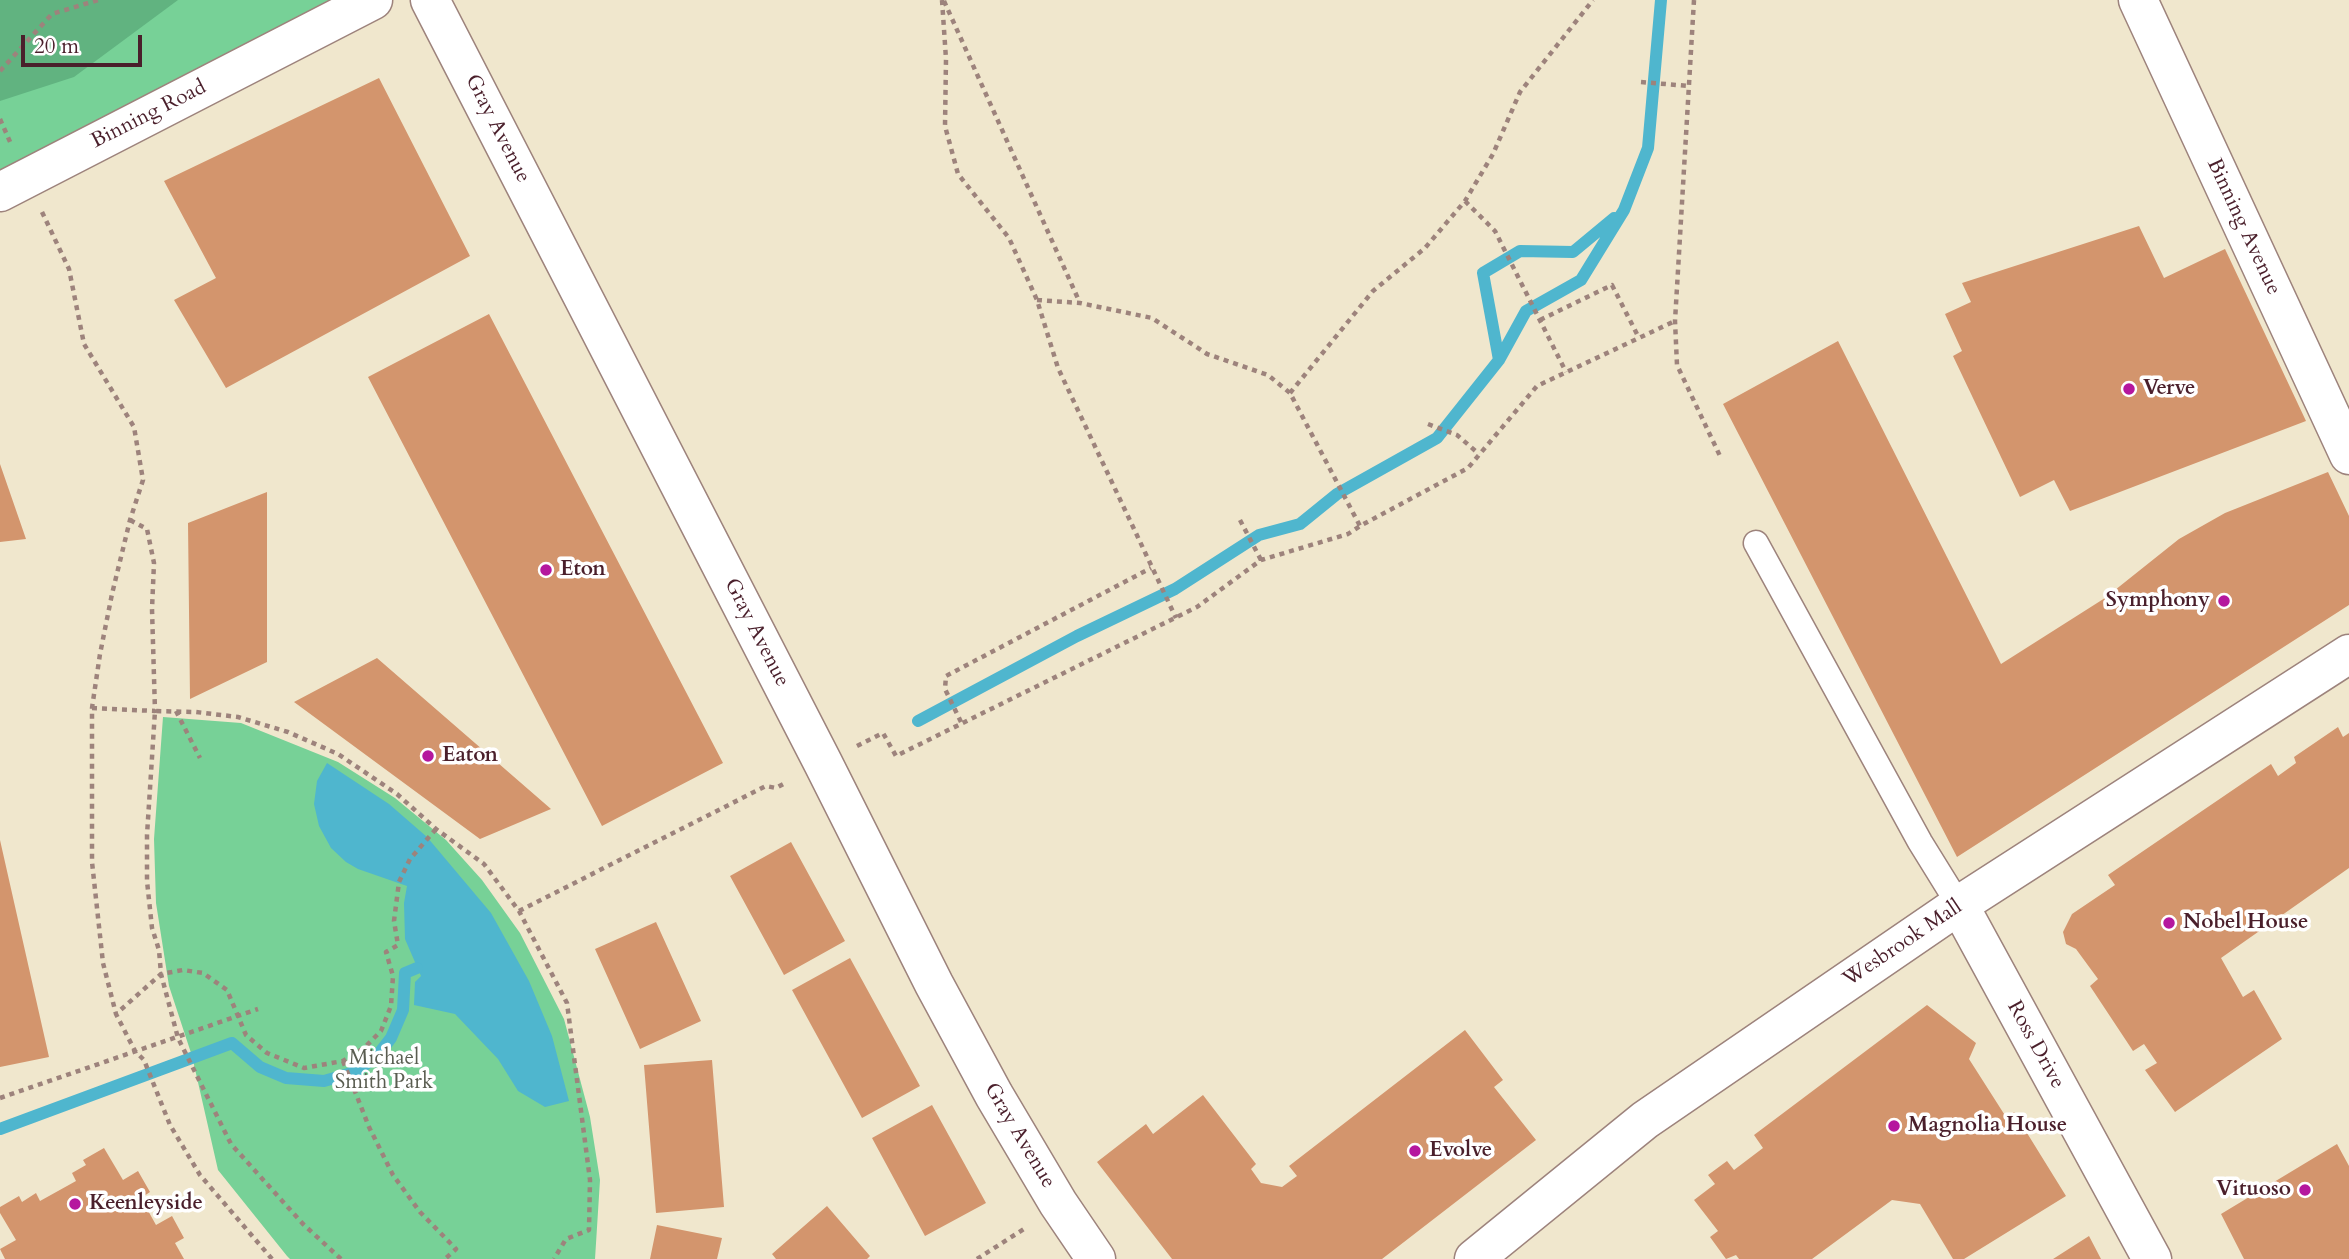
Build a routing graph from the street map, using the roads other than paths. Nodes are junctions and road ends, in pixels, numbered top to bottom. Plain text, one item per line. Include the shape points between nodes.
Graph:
1 (373, 0) edge
2 (430, 0) edge
3 (2138, 0) edge
4 (13, 186) edge
5 (2349, 455) edge
6 (1756, 542) dead end
7 (2349, 654) edge
8 (1959, 905) junction
9 (1096, 1259) edge
10 (1474, 1259) edge
11 (2152, 1259) edge

1 - 4 street, Binning Road
2 - 9 street, Gray Avenue via 993,1095
3 - 5 street, Binning Avenue
6 - 8 lane
7 - 8 street, Wesbrook Mall
8 - 10 street, Wesbrook Mall via 1645,1120
8 - 11 street, Ross Drive

